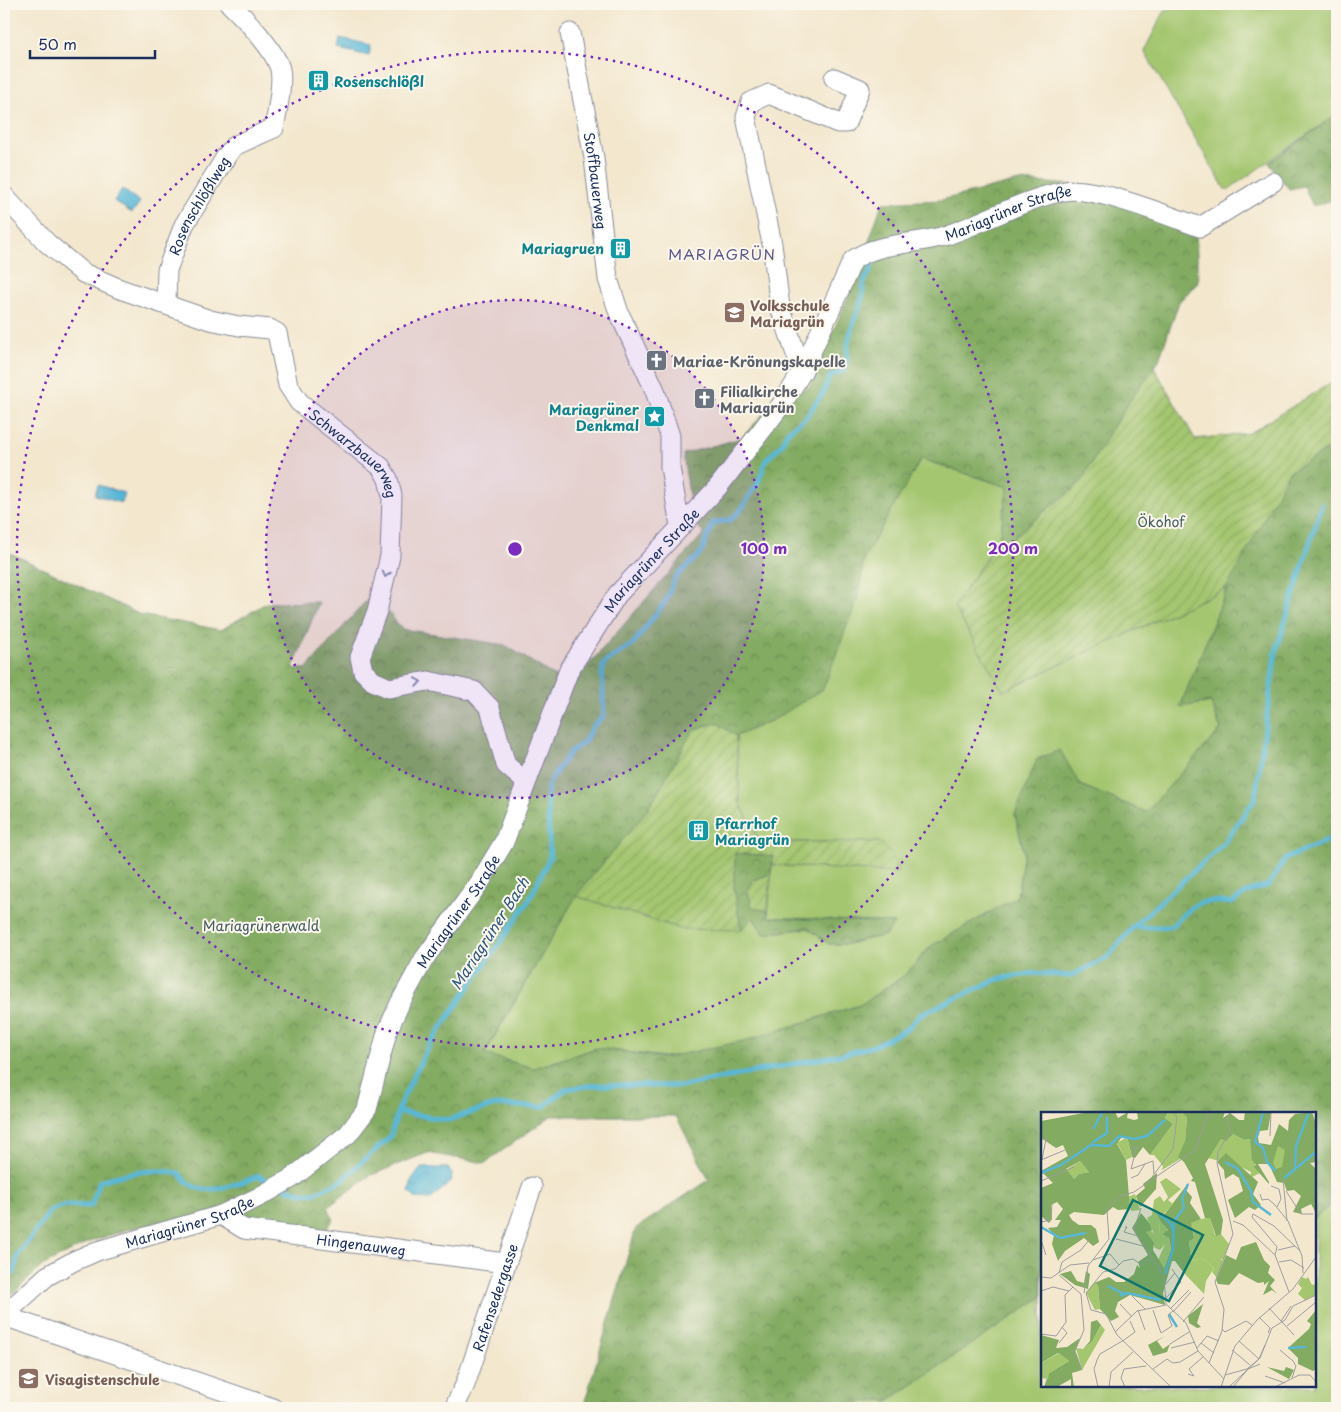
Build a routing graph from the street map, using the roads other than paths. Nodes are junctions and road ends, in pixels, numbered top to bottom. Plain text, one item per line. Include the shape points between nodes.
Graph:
1 (230, 4) edge
2 (570, 33) dead end
3 (834, 78) dead end
4 (1273, 182) dead end
5 (4, 196) edge
6 (166, 303) junction
7 (802, 372) junction
8 (680, 526) junction
9 (526, 782) junction
10 (532, 1187) dead end
11 (221, 1215) junction
12 (505, 1263) junction
13 (4, 1315) edge
14 (273, 1408) edge
15 (454, 1408) edge

1 - 6 street, Rosenschlößlweg via 256,32 280,69 278,112 274,128 234,146 226,155 184,225 168,270
2 - 8 street, Stoffbauerweg via 594,158 608,279 619,313 654,388 670,436 670,467
3 - 7 street via 860,89 846,123 838,123 769,94 751,102 746,117 772,244 780,307
4 - 7 street, Mariagrüner Straße via 1200,227 1096,193 1067,190 1030,201 944,236 864,252 853,260
5 - 6 street, Schwarzbauerweg via 47,243 83,273
6 -> 9 street, Schwarzbauerweg via 210,320 270,329 277,333 288,385 299,402 381,467 392,496 390,556 377,611 360,658 363,671 389,688 428,681 474,691 490,708 506,765
7 - 8 street, Mariagrüner Straße via 745,455
8 - 9 street, Mariagrüner Straße via 618,595 569,670
9 - 11 street, Mariagrüner Straße via 504,842 480,882 424,959 400,1003 387,1032 367,1109 348,1134 292,1178
10 - 12 street, Rafensedergasse
11 - 12 street, Hingenauweg via 244,1229
11 - 13 street, Mariagrüner Straße via 118,1244 74,1262 48,1276
12 - 15 street, Rafensedergasse via 465,1385
13 - 14 street

